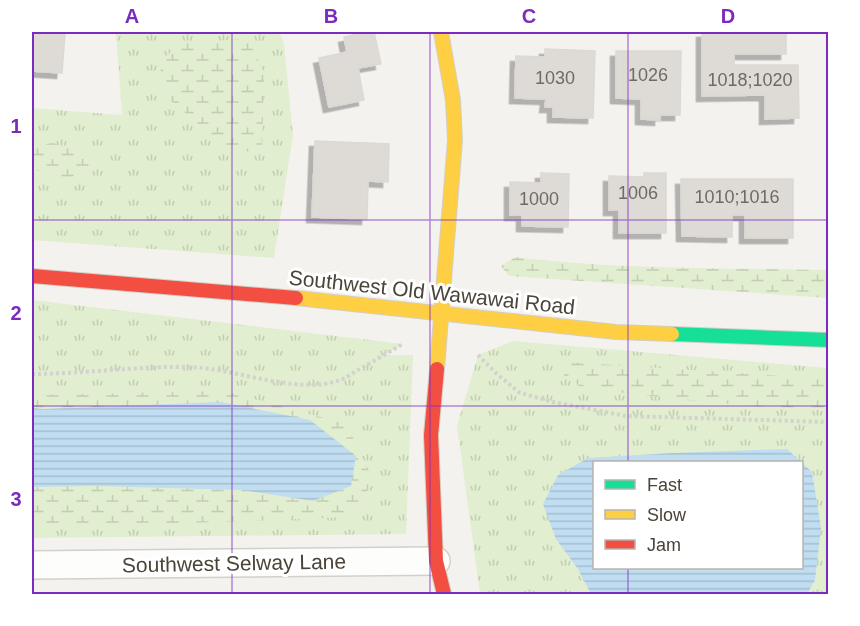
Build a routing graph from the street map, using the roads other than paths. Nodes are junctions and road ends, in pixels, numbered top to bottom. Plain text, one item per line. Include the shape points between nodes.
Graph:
1 (441, 32) edge
2 (32, 276) edge
3 (442, 313) junction
4 (828, 340) edge
5 (436, 561) junction
6 (32, 565) edge
7 (444, 594) edge

1 - 3 main road via 453,100 455,140
2 - 3 main road, Southwest Old Wawawai Road
3 - 4 main road, Southwest Old Wawawai Road via 616,332
3 - 5 main road via 430,435
5 - 6 street, Southwest Selway Lane
5 - 7 main road

